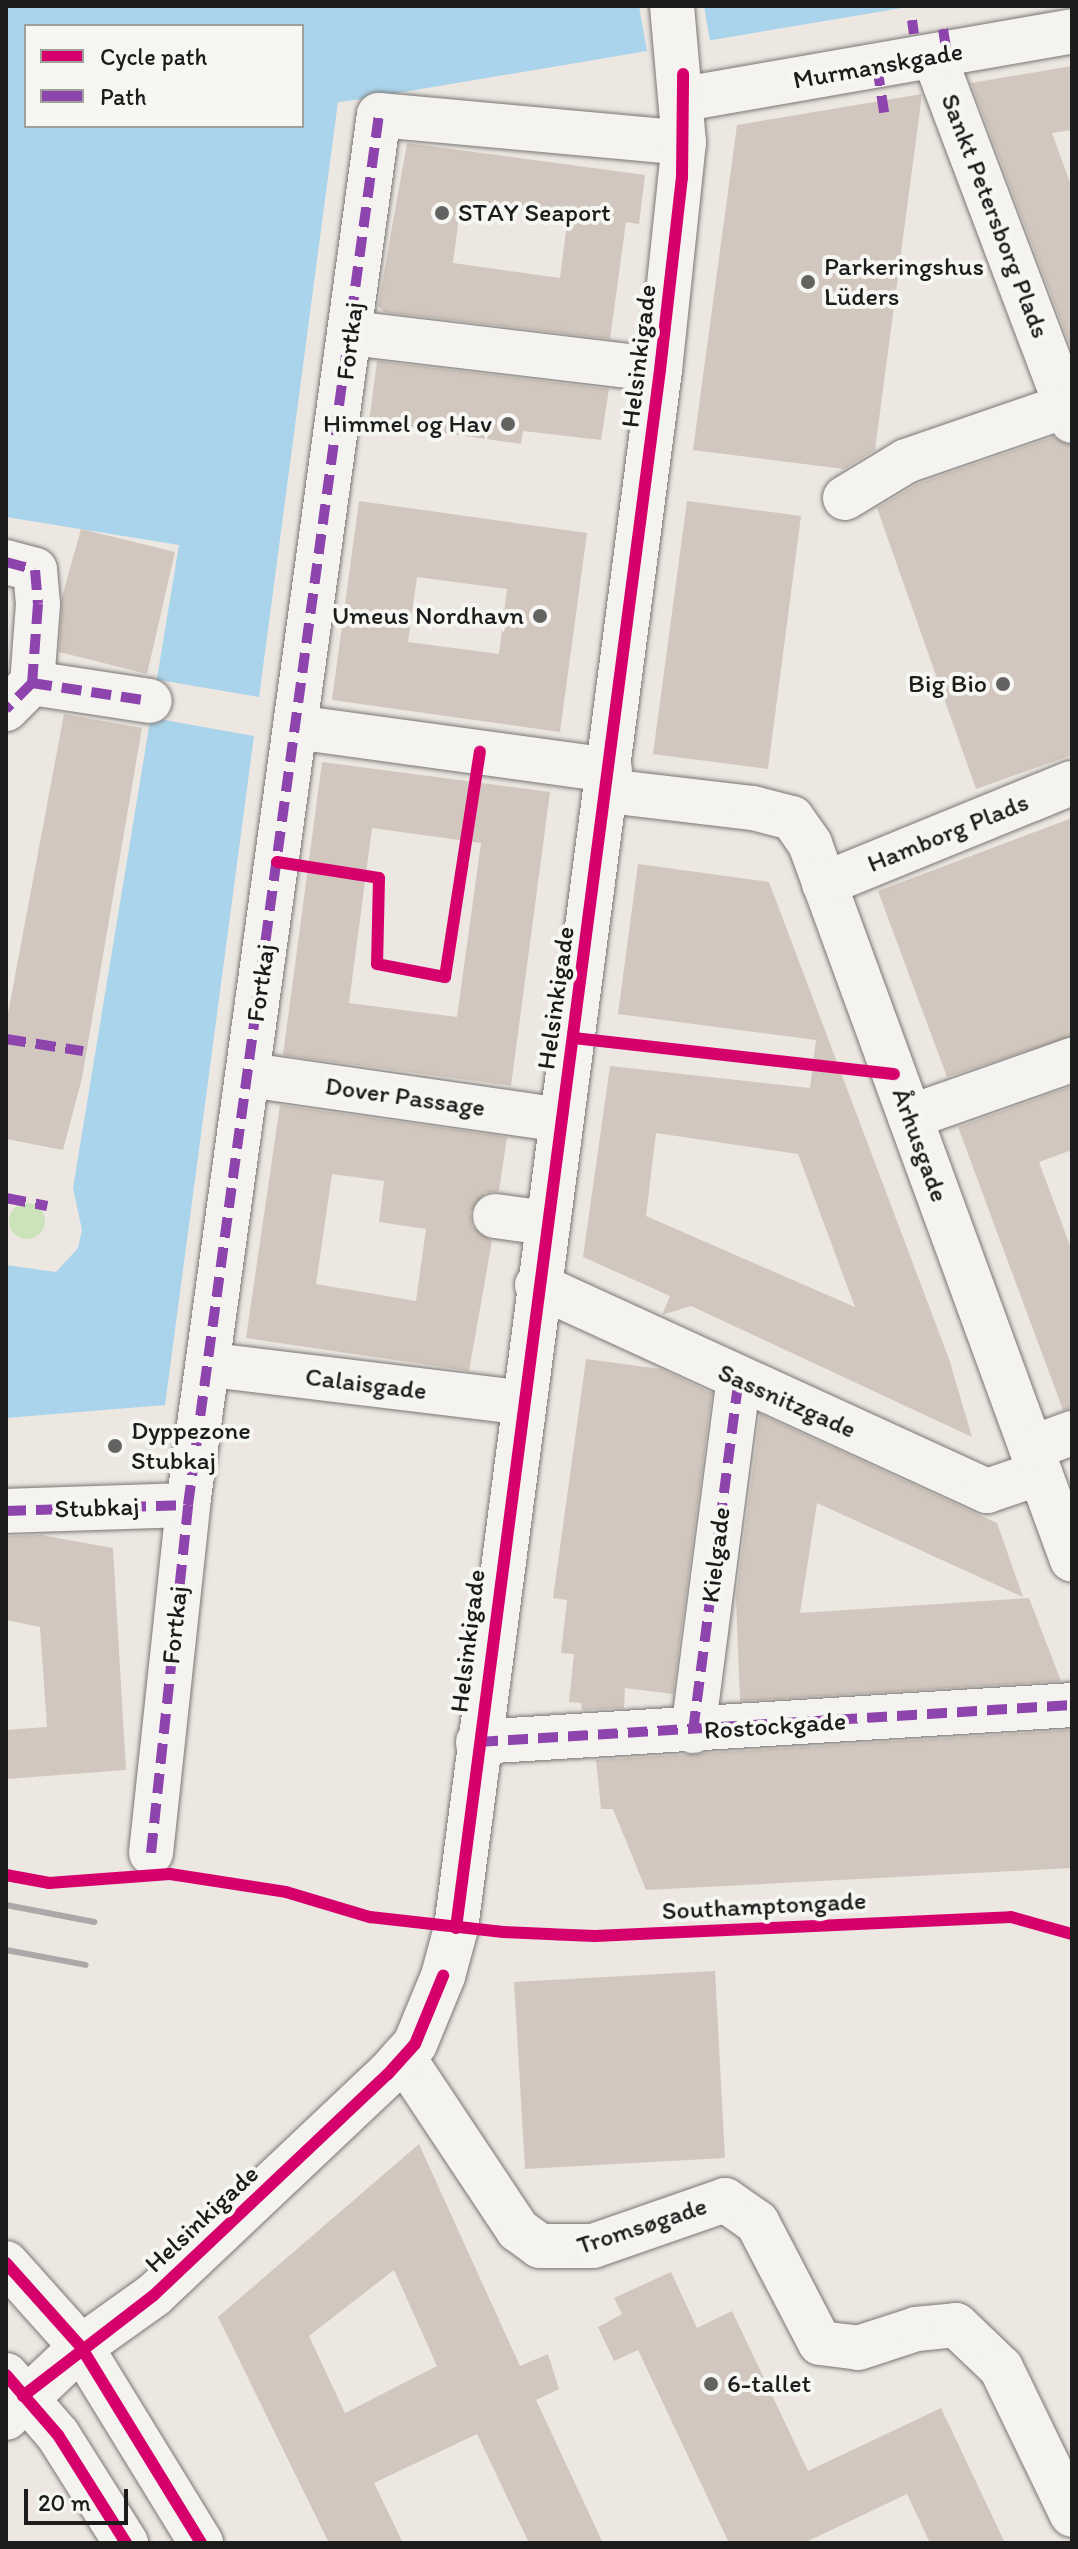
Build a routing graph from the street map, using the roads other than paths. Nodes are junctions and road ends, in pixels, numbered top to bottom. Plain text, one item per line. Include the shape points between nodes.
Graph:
1 (672, 6) edge
2 (1072, 31) edge
3 (934, 56) junction
4 (683, 86) junction
5 (684, 143) junction
6 (351, 333) junction
7 (660, 370) junction
8 (1069, 413) edge
9 (845, 498) dead end
10 (6, 562) edge
11 (19, 696) edge
12 (150, 701) dead end
13 (295, 727) junction
14 (609, 780) junction
15 (1072, 783) edge
16 (824, 884) junction
17 (1072, 1060) edge
18 (249, 1075) junction
19 (910, 1117) junction
20 (561, 1120) junction
21 (495, 1216) dead end
22 (546, 1223) junction
23 (537, 1285) junction
24 (212, 1365) junction
25 (739, 1379) junction
26 (520, 1402) junction
27 (1072, 1433) edge
28 (1035, 1460) junction
29 (188, 1505) junction
30 (6, 1511) edge
31 (1072, 1560) edge
32 (1072, 1705) edge
33 (693, 1731) junction
34 (478, 1742) junction
35 (151, 1853) dead end
36 (403, 2057) junction
37 (6, 2263) edge
38 (81, 2347) junction
39 (12, 2396) edge
40 (1072, 2515) edge
41 (126, 2543) edge
42 (201, 2543) edge

1 - 4 street, Helsinkigade
2 - 3 street, Murmanskgade
3 - 4 street, Murmanskgade
3 - 8 street, Sankt Petersborg Plads
4 - 5 street, Helsinkigade
5 - 6 street, Fortkaj via 379,115
5 - 7 street, Helsinkigade
6 - 7 street
6 - 13 street, Fortkaj
7 - 14 street, Helsinkigade
8 - 9 street via 906,461
10 - 11 street via 35,570
11 - 12 street
13 - 14 street
13 - 18 street, Fortkaj
14 - 16 street, Århusgade via 792,818
14 - 20 street, Helsinkigade
15 - 16 street, Hamborg Plads
16 - 19 street, Århusgade
17 - 19 street
18 - 20 street, Dover Passage
18 - 24 street, Fortkaj
19 - 28 street, Århusgade
20 - 22 street, Helsinkigade
21 - 22 street
22 - 23 street, Helsinkigade
23 - 25 street, Sassnitzgade
23 - 26 street, Helsinkigade
24 - 26 street, Calaisgade
24 - 29 street, Fortkaj
25 - 28 street, Sassnitzgade via 987,1491
25 - 33 street, Kielgade
26 - 34 street, Helsinkigade
27 - 28 street, Sassnitzgade
28 - 31 street, Århusgade
29 - 30 street, Stubkaj
29 - 35 street, Fortkaj
32 - 33 street, Rostockgade
33 - 34 street, Rostockgade
34 - 36 street, Helsinkigade via 456,1928 443,1976
36 - 38 street, Helsinkigade via 154,2295
36 - 40 street, Tromsøgade via 518,2230 540,2246 593,2246 725,2200 757,2222 820,2343 858,2348 916,2329 956,2325 1001,2368
37 - 38 street
38 - 39 street, Helsinkigade
38 - 42 street
39 - 41 street via 58,2435

